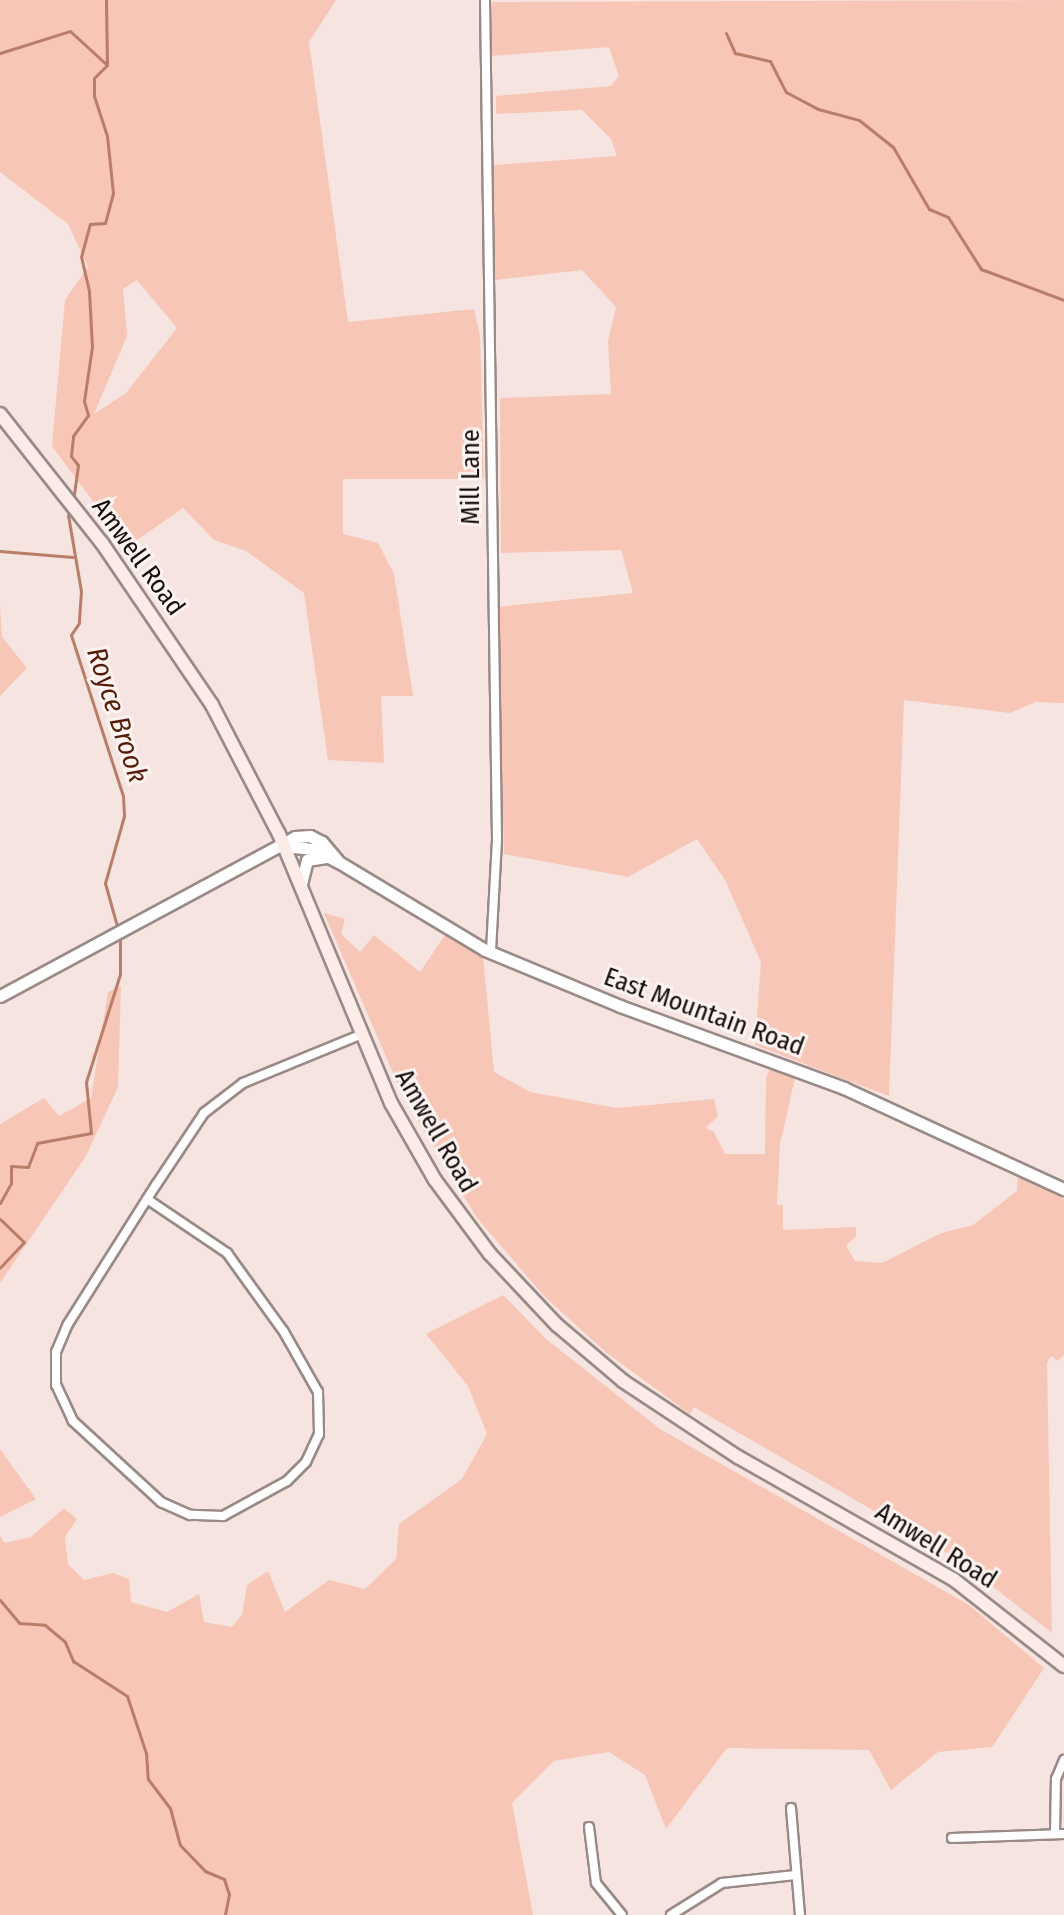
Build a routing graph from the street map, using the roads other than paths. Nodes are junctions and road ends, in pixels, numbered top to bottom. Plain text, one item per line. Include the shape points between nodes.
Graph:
1 (485, 0) edge
2 (0, 414) edge
3 (284, 846) junction
4 (332, 859) junction
5 (301, 889) junction
6 (491, 952) junction
7 (0, 996) edge
8 (360, 1035) junction
9 (1064, 1189) edge
10 (147, 1199) junction
11 (1064, 1666) edge
12 (1064, 1760) edge
13 (791, 1808) dead end
14 (589, 1827) dead end
15 (1060, 1834) edge
16 (952, 1838) dead end
17 (796, 1875) junction
18 (622, 1915) edge
19 (671, 1915) edge
20 (800, 1915) edge

1 - 6 street, Mill Lane via 497,840
2 - 3 main road, Amwell Road via 86,521 191,671
3 - 4 street, East Mountain Road via 310,836
3 - 5 main road, Amwell Road
3 - 7 street, East Mountain Road
4 - 5 street via 312,857 303,866
4 - 6 street, East Mountain Road
5 - 8 main road, Amwell Road
6 - 9 street, East Mountain Road via 869,1098
8 - 10 street via 255,1077 218,1099
8 - 11 main road, Amwell Road via 435,1180 490,1254 557,1325 679,1422 953,1579
10 - 10 street via 227,1253 301,1358 318,1392 319,1434 306,1462 287,1481 223,1516 190,1515 161,1502 73,1421 56,1385 56,1352 64,1331
12 - 15 street via 1054,1794
13 - 17 street
14 - 18 street via 596,1883
15 - 16 street
17 - 19 street via 722,1883
17 - 20 street

